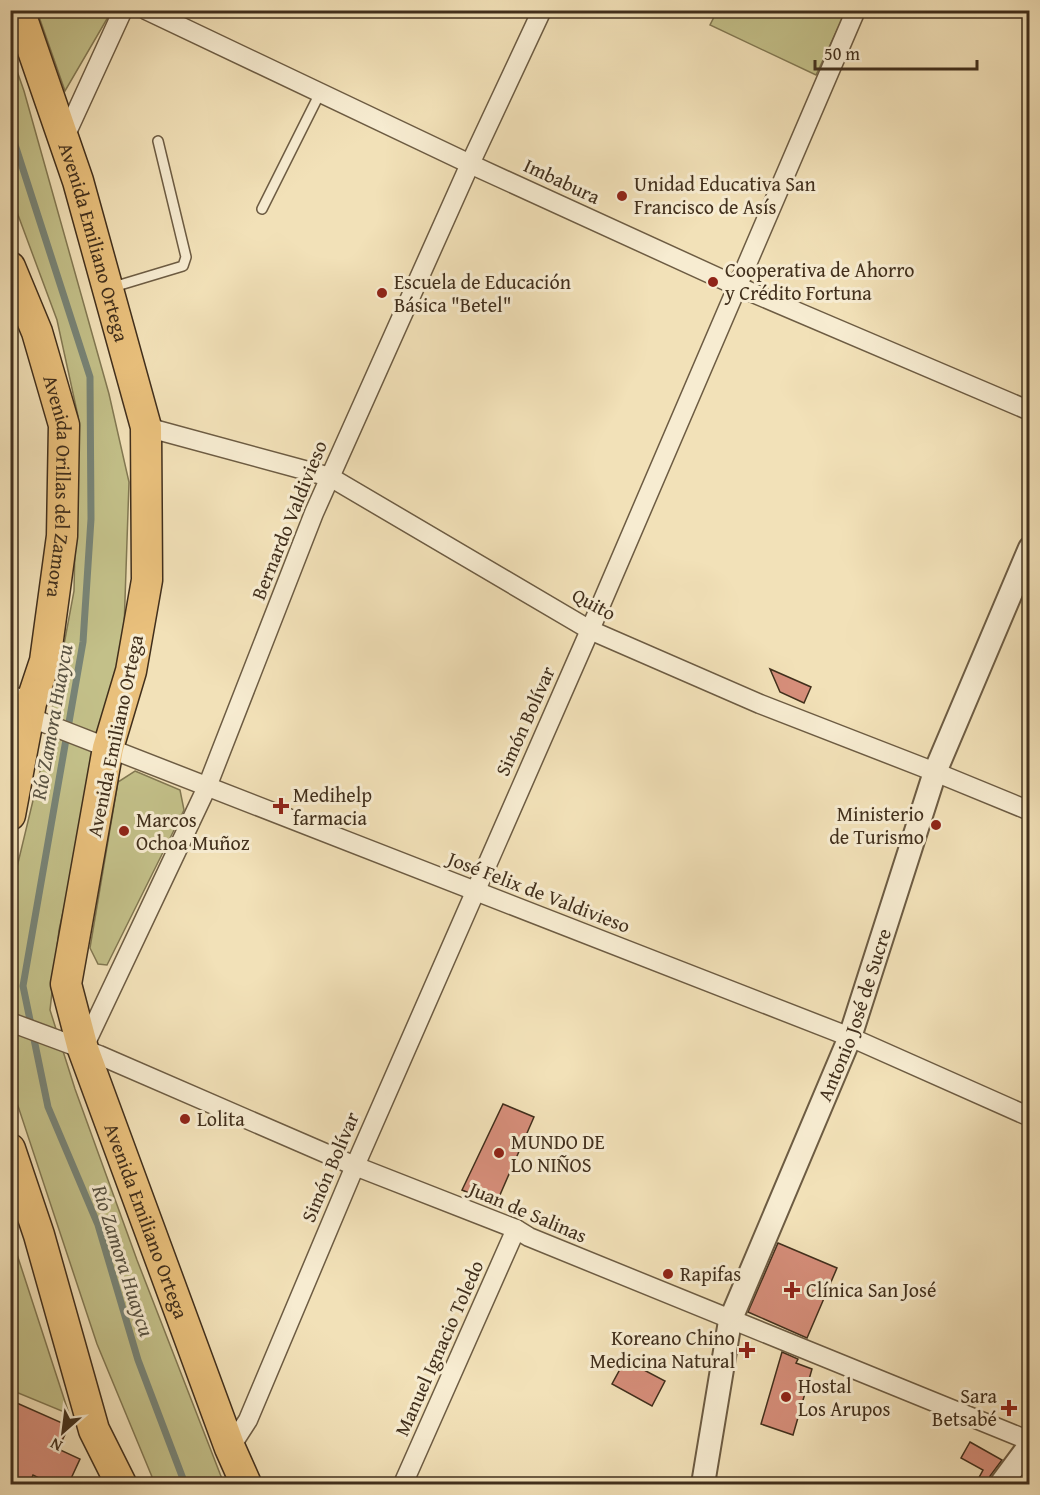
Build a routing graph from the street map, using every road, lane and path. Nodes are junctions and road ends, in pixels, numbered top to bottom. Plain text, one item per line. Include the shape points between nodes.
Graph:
1 (19, 10) edge
2 (123, 10) edge
3 (146, 10) edge
4 (542, 10) edge
5 (856, 10) edge
6 (320, 93) junction
7 (63, 141) junction
8 (158, 141) dead end
9 (470, 164) junction
10 (262, 209) dead end
11 (10, 267) edge
12 (739, 287) junction
13 (108, 289) junction
14 (1029, 411) edge
15 (146, 428) junction
16 (330, 477) junction
17 (1029, 548) edge
18 (590, 630) junction
19 (20, 707) edge
20 (108, 748) junction
21 (935, 772) junction
22 (207, 787) junction
23 (1029, 811) edge
24 (10, 815) edge
25 (475, 891) junction
26 (10, 1022) edge
27 (850, 1037) junction
28 (83, 1049) junction
29 (1029, 1117) edge
30 (10, 1149) edge
31 (355, 1166) junction
32 (516, 1229) junction
33 (730, 1321) junction
34 (1029, 1443) edge
35 (230, 1448) junction
36 (121, 1485) edge
37 (246, 1485) edge
38 (403, 1485) edge
39 (703, 1485) edge
40 (1001, 1485) edge

1 - 7 main road, Avenida Emiliano Ortega
2 - 7 street
3 - 6 street, Imbabura
4 - 9 street, Bernardo Valdivieso
5 - 12 street, Simón Bolívar
6 - 9 street, Imbabura
6 - 10 lane
7 - 13 main road, Avenida Emiliano Ortega
8 - 13 lane via 186,257 183,266
9 - 12 street, Imbabura
9 - 16 street, Bernardo Valdivieso
11 - 19 main road, Avenida Orillas del Zamora via 37,332 64,425 62,536 45,661
12 - 14 street, Imbabura
12 - 18 street, Simón Bolívar
13 - 15 main road, Avenida Emiliano Ortega
15 - 16 street, Quito
15 - 20 main road, Avenida Emiliano Ortega via 147,580 131,671
16 - 18 street, Quito
16 - 22 street, Bernardo Valdivieso
17 - 21 street, Antonio José de Sucre
18 - 21 street, Quito via 760,704
18 - 25 street, Simón Bolívar
19 - 20 street, José Felix de Valdivieso
19 - 24 main road, Avenida Orillas del Zamora
20 - 22 street, José Felix de Valdivieso
20 - 28 main road, Avenida Emiliano Ortega via 66,984
21 - 23 street, Quito
21 - 27 street, Antonio José de Sucre
22 - 25 street, José Felix de Valdivieso
22 - 28 street, Bernardo Valdivieso
25 - 27 street, José Felix de Valdivieso
25 - 31 street, Simón Bolívar
26 - 28 street, Juan de Salinas
27 - 29 street, José Felix de Valdivieso
27 - 33 street, Antonio José de Sucre
28 - 31 street, Juan de Salinas
28 - 35 main road, Avenida Emiliano Ortega
30 - 36 main road via 39,1235 94,1430
31 - 32 street, Juan de Salinas
31 - 35 street, Simón Bolívar via 248,1420
32 - 33 street, Juan de Salinas
32 - 38 street, Manuel Ignacio Toledo
33 - 34 street, Juan de Salinas
33 - 39 street, Antonio José de Sucre
34 - 40 street
35 - 37 main road, Avenida Emiliano Ortega

